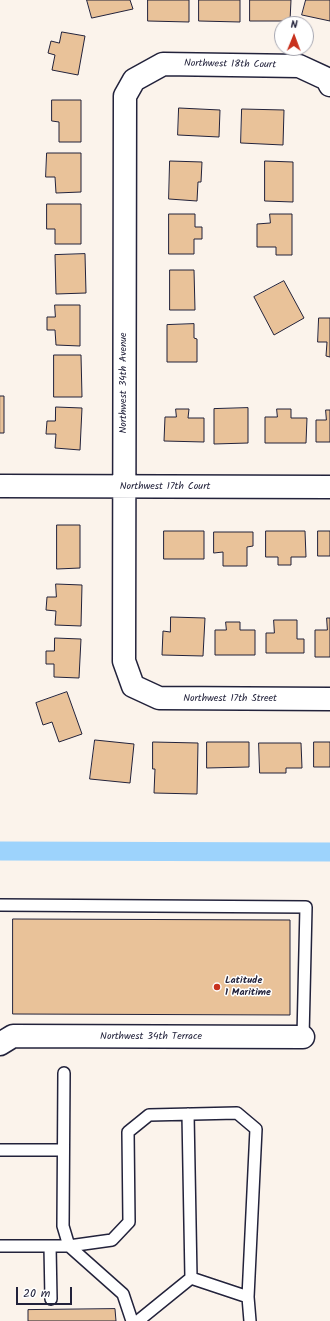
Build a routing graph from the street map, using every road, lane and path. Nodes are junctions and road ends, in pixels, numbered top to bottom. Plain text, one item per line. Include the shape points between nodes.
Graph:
1 (134, 80) joint
2 (328, 82) edge
3 (0, 486) edge
4 (124, 486) junction
5 (330, 487) edge
6 (133, 686) joint
7 (330, 699) edge
8 (0, 905) edge
9 (303, 1037) joint
10 (0, 1044) edge
11 (64, 1073) dead end
12 (188, 1114) junction
13 (0, 1150) edge
14 (63, 1150) junction
15 (0, 1246) edge
16 (50, 1246) junction
17 (69, 1246) junction
18 (191, 1278) junction
19 (248, 1297) junction
20 (51, 1299) dead end
21 (132, 1321) edge
22 (138, 1321) edge
23 (250, 1321) edge

1 - 2 street, Northwest 18th Court via 163,64 299,66
1 - 4 street, Northwest 34th Avenue via 125,96
3 - 4 street, Northwest 17th Court
4 - 5 street, Northwest 17th Court
4 - 6 street, Northwest 34th Avenue via 124,661
6 - 7 street, Northwest 17th Street via 159,698
8 - 9 lane via 306,907
9 - 10 street, Northwest 34th Terrace via 13,1036
11 - 14 lane
12 - 17 lane via 149,1115 128,1132 129,1222 112,1240
12 - 18 lane
12 - 19 lane via 238,1113 256,1129
13 - 14 lane
14 - 17 lane via 63,1226
15 - 16 lane
16 - 17 lane
16 - 20 lane
17 - 21 lane via 123,1294
18 - 19 lane
18 - 22 lane
19 - 23 lane

